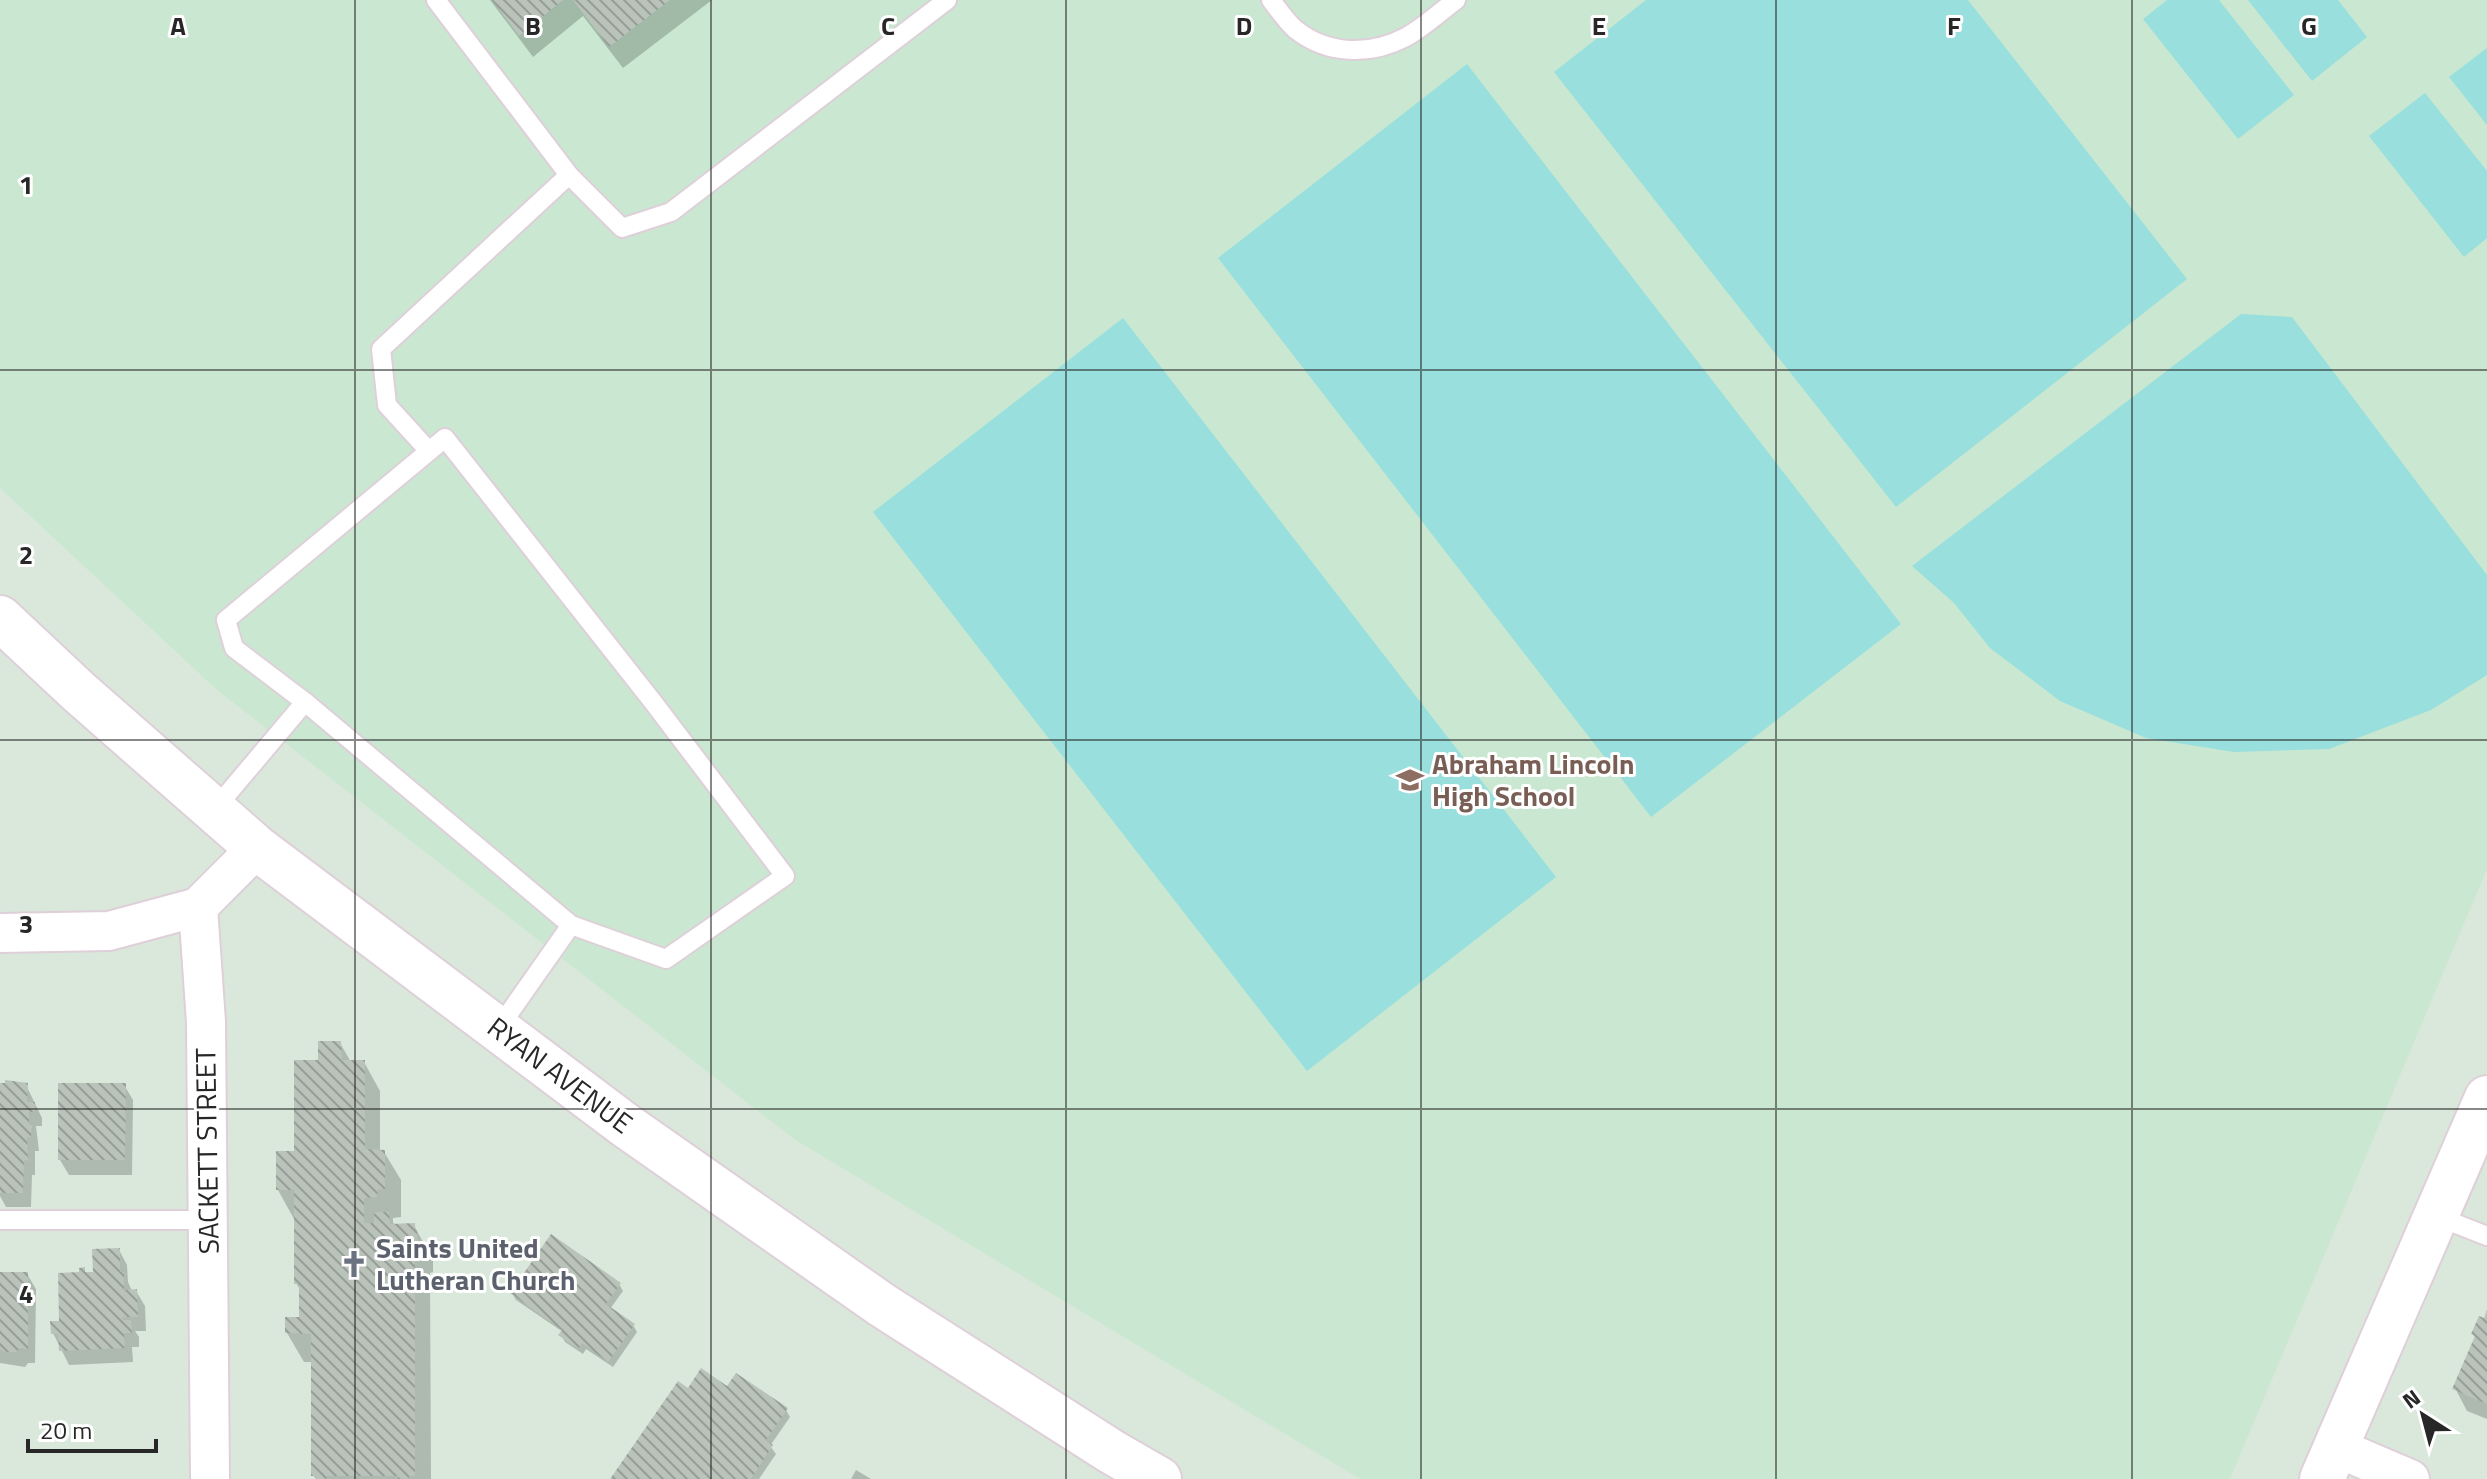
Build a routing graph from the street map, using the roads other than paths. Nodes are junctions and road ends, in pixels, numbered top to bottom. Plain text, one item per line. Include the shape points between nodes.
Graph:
1 (436, 0) edge
2 (947, 0) edge
3 (1271, 0) edge
4 (1456, 0) edge
5 (569, 175) junction
6 (428, 450) junction
7 (0, 618) edge
8 (305, 702) junction
9 (214, 810) junction
10 (257, 848) junction
11 (198, 907) junction
12 (571, 925) junction
13 (0, 933) edge
14 (498, 1029) junction
15 (2487, 1098) edge
16 (2436, 1216) junction
17 (0, 1220) edge
18 (208, 1220) junction
19 (2487, 1236) edge
20 (2329, 1463) edge
21 (210, 1479) edge
22 (1159, 1479) edge
23 (2410, 1479) edge

1 - 5 lane
2 - 5 lane via 671,212 622,228
3 - 4 lane via 1294,28 1320,45 1350,51 1381,48 1408,36
5 - 6 lane via 381,349 387,405
6 - 8 lane via 226,620 234,648
6 - 12 lane via 445,438 785,876 666,959
7 - 9 street, RYAN AVENUE
8 - 9 lane
8 - 12 lane
9 - 10 street, RYAN AVENUE
10 - 11 street
10 - 14 street, RYAN AVENUE
11 - 13 street via 109,931
11 - 18 street, SACKETT STREET via 206,1022
12 - 14 lane
14 - 22 street, RYAN AVENUE via 882,1305
15 - 16 street
16 - 19 lane
16 - 20 street
17 - 18 lane
18 - 21 street, SACKETT STREET
20 - 23 street

